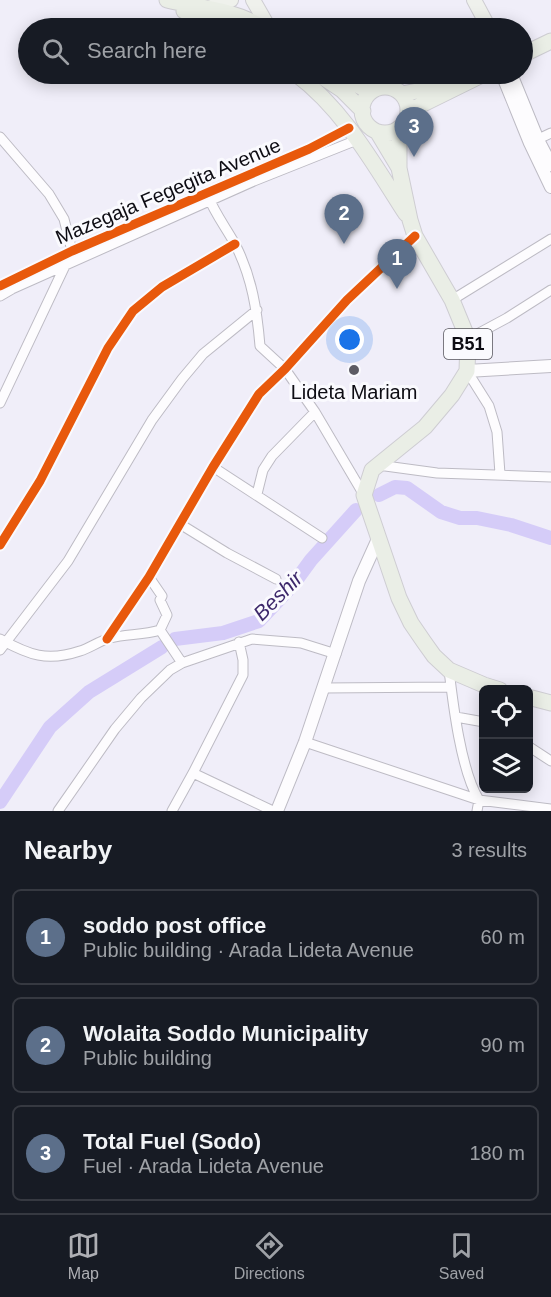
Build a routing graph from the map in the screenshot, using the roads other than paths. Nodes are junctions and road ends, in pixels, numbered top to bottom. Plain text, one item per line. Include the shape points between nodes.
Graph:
1 (159, 0) edge
2 (167, 0) edge
3 (231, 0) edge
4 (253, 0) edge
5 (467, 0) edge
6 (474, 0) edge
7 (206, 9) junction
8 (200, 18) edge
9 (223, 18) edge
10 (244, 18) edge
11 (262, 18) edge
12 (476, 18) edge
13 (484, 18) edge
14 (551, 30) edge
15 (533, 38) edge
16 (551, 41) edge
17 (533, 50) edge
18 (308, 84) edge
19 (333, 84) edge
20 (356, 84) edge
21 (438, 84) edge
22 (464, 84) edge
23 (507, 84) edge
24 (514, 84) edge
25 (370, 92) junction
26 (402, 94) junction
27 (363, 111) junction
28 (404, 124) junction
29 (378, 133) junction
30 (551, 133) edge
31 (353, 134) junction
32 (0, 137) edge
33 (534, 142) junction
34 (551, 165) edge
35 (399, 168) junction
36 (551, 187) edge
37 (208, 198) junction
38 (410, 220) junction
39 (415, 236) junction
40 (551, 239) edge
41 (235, 244) junction
42 (72, 250) junction
43 (63, 267) junction
44 (0, 286) edge
45 (551, 290) edge
46 (0, 296) edge
47 (452, 300) junction
48 (257, 310) junction
49 (468, 339) junction
50 (551, 366) edge
51 (285, 369) junction
52 (467, 371) junction
53 (0, 403) edge
54 (315, 411) junction
55 (378, 465) junction
56 (213, 467) junction
57 (500, 474) junction
58 (551, 477) edge
59 (257, 494) junction
60 (364, 495) junction
61 (180, 524) junction
62 (322, 538) dead end
63 (378, 539) junction
64 (0, 545) edge
65 (149, 577) junction
66 (276, 579) dead end
67 (160, 630) junction
68 (107, 639) junction
69 (239, 642) junction
70 (2, 644) edge
71 (336, 654) junction
72 (182, 663) junction
73 (449, 670) junction
74 (482, 685) edge
75 (451, 687) junction
76 (324, 688) junction
77 (533, 698) edge
78 (551, 703) edge
79 (456, 717) junction
80 (479, 721) edge
81 (305, 742) junction
82 (533, 749) edge
83 (551, 761) edge
84 (193, 773) junction
85 (479, 800) junction
86 (551, 809) edge
87 (58, 811) edge
88 (172, 811) edge
89 (275, 811) edge
90 (477, 811) edge

1 - 8 highway
2 - 7 highway
3 - 7 main road
4 - 11 main road
5 - 12 main road
6 - 13 main road
7 - 9 highway
7 - 10 highway
14 - 15 highway
16 - 17 highway
18 - 31 highway via 327,100
19 - 27 highway
20 - 25 highway
21 - 26 highway
22 - 28 highway via 415,108
23 - 33 main road
24 - 33 main road
25 - 26 highway via 384,87
25 - 27 highway
26 - 28 highway via 408,109
27 - 29 highway via 369,126
28 - 29 highway via 390,133
28 - 35 highway, B51
29 - 35 highway, B51
30 - 33 street
31 - 37 street, Mazegaja Fegegita Avenue via 254,181
31 - 37 street, Mazegaja Fegegita Avenue via 309,149
31 - 38 highway
32 - 42 street via 49,194 64,219
33 - 34 main road
33 - 36 main road
35 - 38 highway, B51
37 - 41 street
37 - 42 street, Mazegaja Fegegita Avenue
37 - 43 street, Mazegaja Fegegita Avenue
38 - 39 highway, B51
39 - 47 highway, B51
39 - 51 street via 347,300
40 - 47 street
41 - 48 street via 248,273
41 - 64 street via 162,287 133,311 108,348 40,481
42 - 43 street
42 - 44 street, Mazegaja Fegegita Avenue
43 - 46 street, Mazegaja Fegegita Avenue
43 - 53 street
45 - 49 street
47 - 49 highway, B51
48 - 51 street via 260,346
48 - 70 street via 203,354 176,387 68,561
49 - 52 highway, B51
50 - 52 main road
51 - 54 street
51 - 56 street via 259,394
52 - 55 highway, B51 via 425,427
52 - 57 street via 489,406 497,432
54 - 59 street via 272,456 263,470
54 - 60 street
55 - 57 street via 437,473
55 - 60 highway, B51 via 372,470
56 - 59 street
56 - 61 street
57 - 58 street
59 - 62 street
60 - 63 highway
61 - 65 street
61 - 66 street
63 - 71 main road via 359,581
63 - 73 highway via 411,623
65 - 67 street via 162,596 167,615
65 - 68 street
67 - 68 street
67 - 72 street
68 - 70 street via 55,657
69 - 71 street via 268,639 301,643
69 - 72 street
69 - 84 street via 243,675
71 - 76 main road
72 - 87 street via 170,670 121,721
73 - 74 highway
73 - 75 street
75 - 76 street
75 - 79 street
76 - 81 main road
77 - 78 highway
79 - 80 street
79 - 85 street via 471,787
81 - 85 street
81 - 89 main road
82 - 83 street
84 - 88 street
84 - 89 street
85 - 86 street
85 - 90 street

